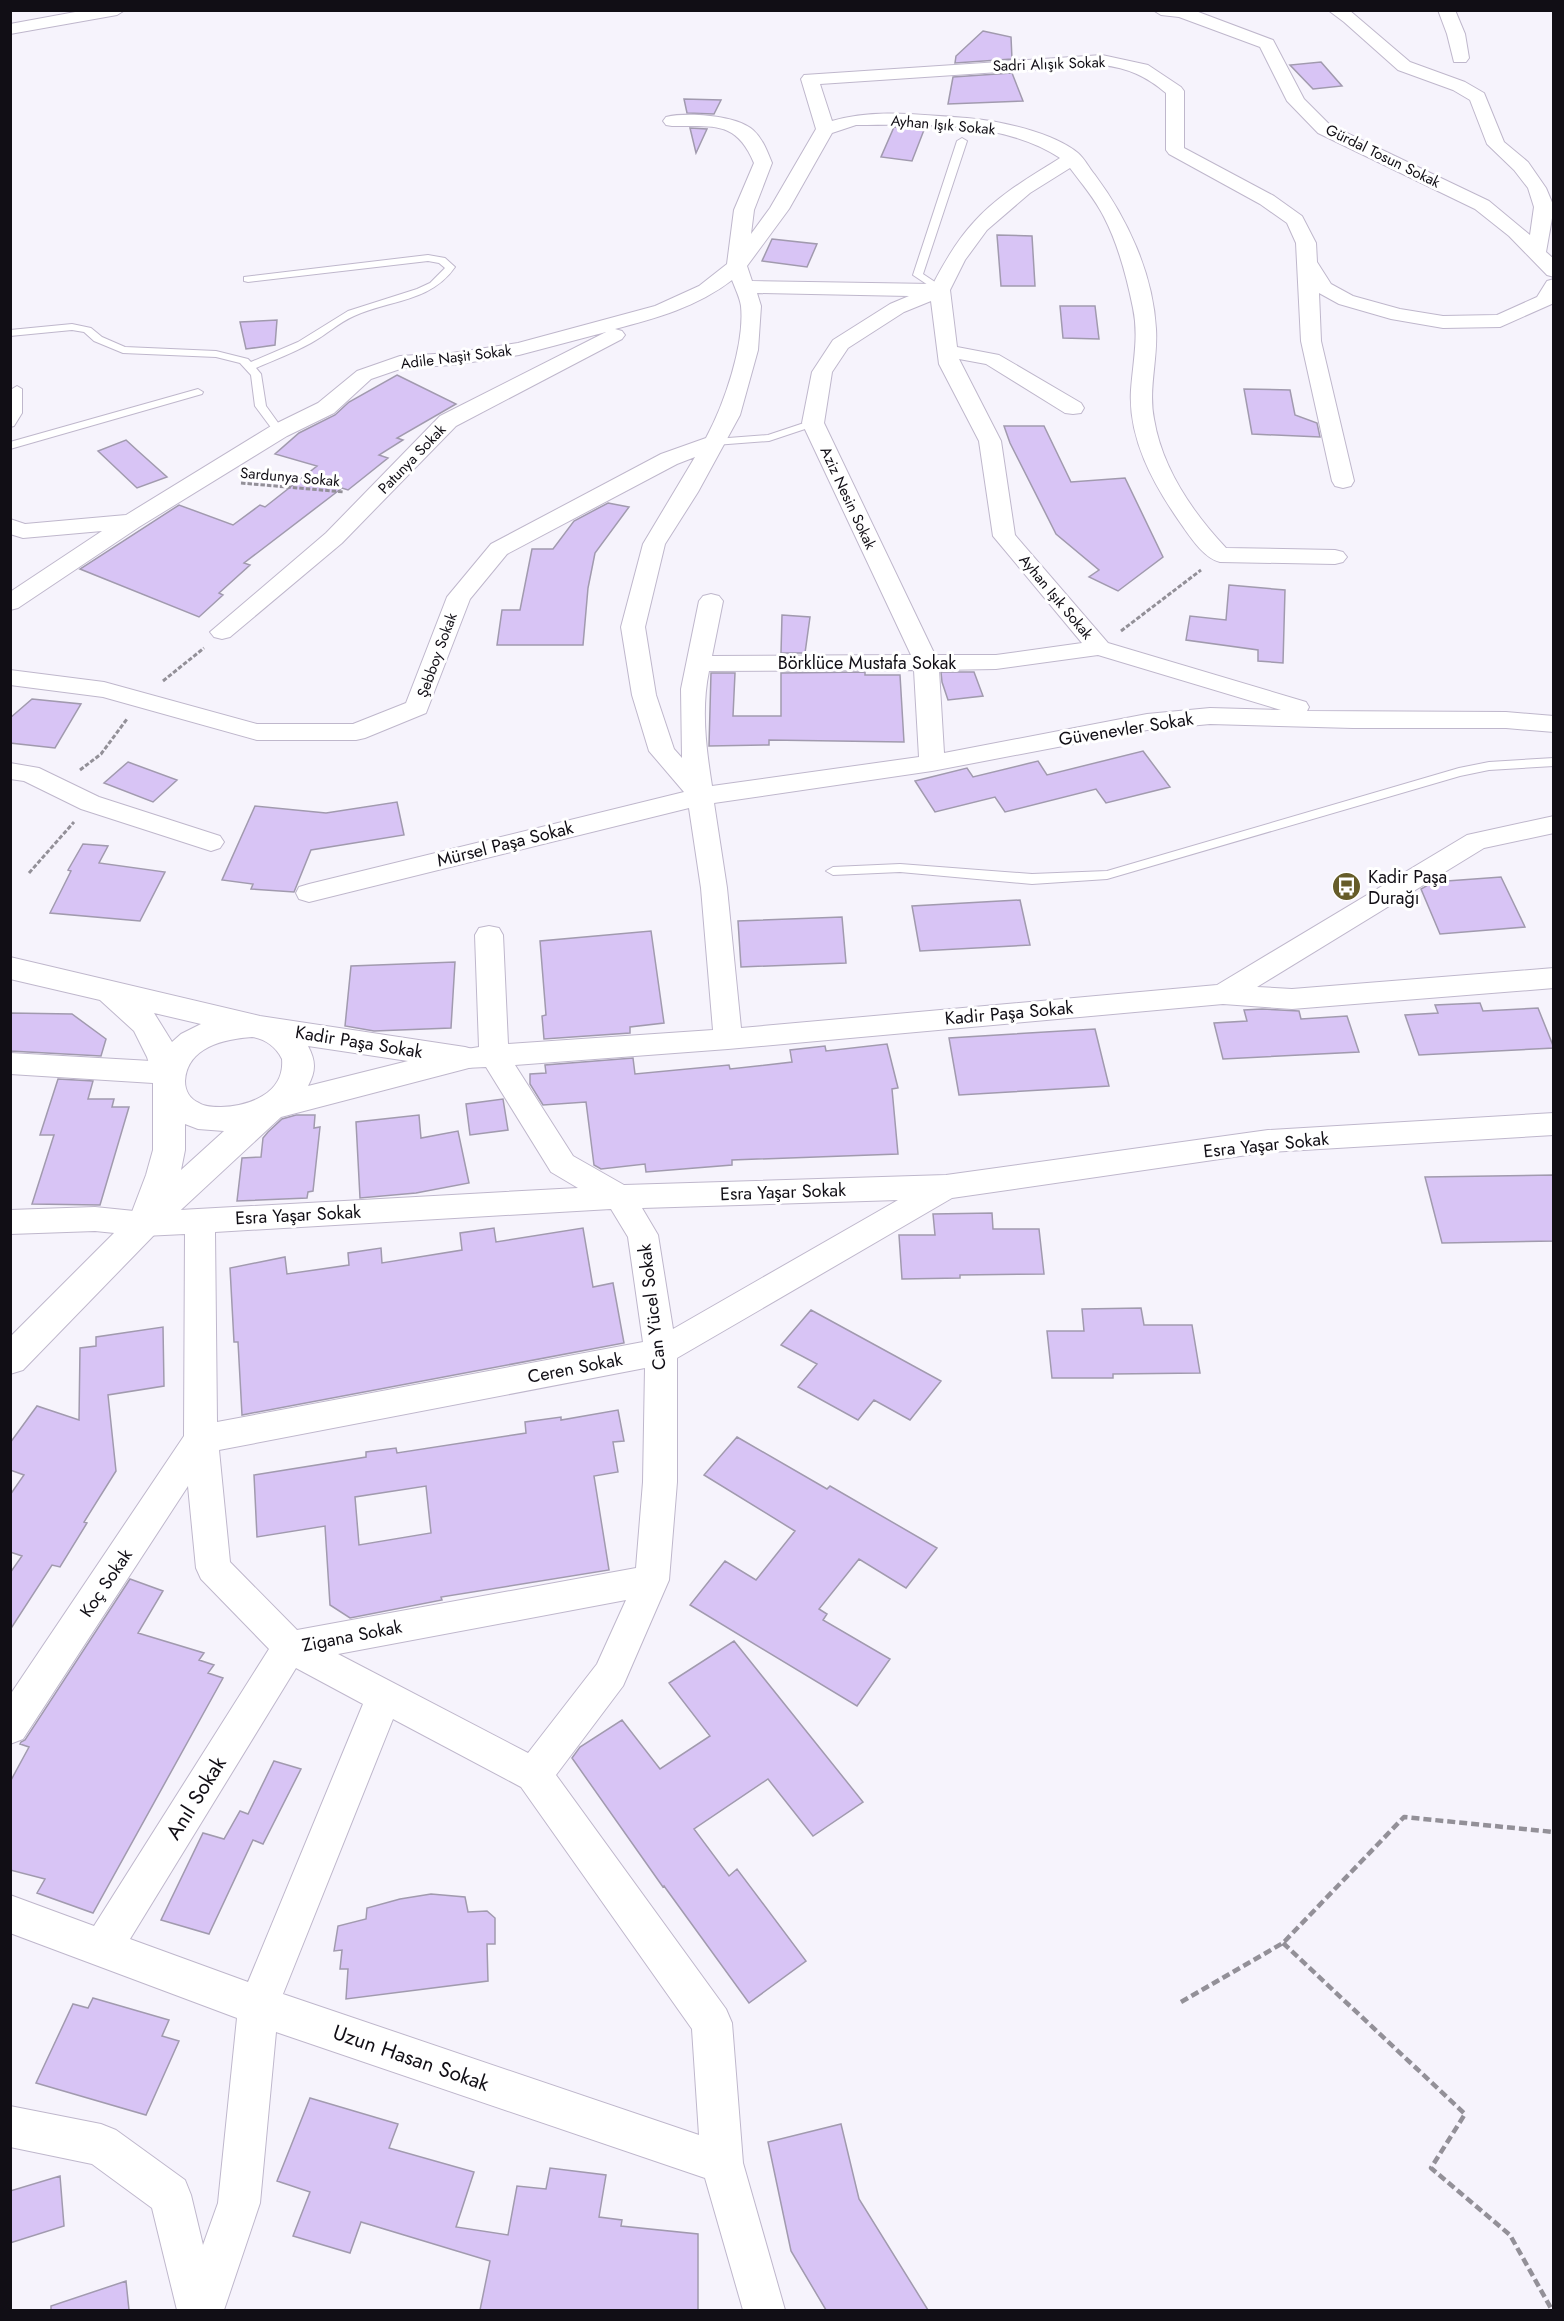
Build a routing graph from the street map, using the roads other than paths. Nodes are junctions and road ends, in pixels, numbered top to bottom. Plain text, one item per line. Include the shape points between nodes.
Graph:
1 (117, 10) edge
2 (1161, 10) edge
3 (1336, 10) edge
4 (1446, 10) edge
5 (10, 29) edge
6 (1460, 58) dead end
7 (672, 121) dead end
8 (825, 129) junction
9 (962, 141) dead end
10 (1073, 158) junction
11 (1536, 255) junction
12 (1307, 262) junction
13 (737, 266) junction
14 (1554, 271) edge
15 (248, 279) dead end
16 (1554, 285) edge
17 (744, 287) junction
18 (940, 290) junction
19 (662, 310) junction
20 (10, 333) edge
21 (947, 351) junction
22 (249, 367) junction
23 (17, 389) dead end
24 (198, 392) dead end
25 (1073, 408) dead end
26 (813, 423) junction
27 (10, 424) edge
28 (279, 431) junction
29 (715, 442) junction
30 (10, 446) edge
31 (1343, 482) dead end
32 (130, 522) junction
33 (10, 526) edge
34 (1335, 556) dead end
35 (711, 601) dead end
36 (10, 603) edge
37 (222, 632) dead end
38 (1099, 648) junction
39 (926, 662) junction
40 (698, 664) junction
41 (10, 677) edge
42 (1353, 720) junction
43 (1554, 724) edge
44 (1554, 762) edge
45 (932, 763) junction
46 (10, 771) edge
47 (702, 796) junction
48 (1554, 824) edge
49 (211, 842) dead end
50 (833, 872) dead end
51 (309, 893) dead end
52 (489, 935) dead end
53 (10, 968) edge
54 (1554, 978) edge
55 (110, 992) junction
56 (1223, 994) junction
57 (252, 1026) junction
58 (728, 1039) junction
59 (480, 1057) junction
60 (10, 1063) edge
61 (169, 1073) junction
62 (270, 1108) junction
63 (1554, 1124) edge
64 (946, 1187) junction
65 (619, 1197) junction
66 (200, 1221) junction
67 (10, 1222) edge
68 (144, 1224) junction
69 (661, 1352) junction
70 (10, 1360) edge
71 (201, 1439) junction
72 (652, 1580) junction
73 (290, 1647) junction
74 (384, 1696) junction
75 (10, 1727) edge
76 (534, 1775) junction
77 (10, 1914) edge
78 (102, 1949) junction
79 (258, 2006) junction
80 (10, 2126) edge
81 (722, 2163) junction
82 (200, 2310) edge
83 (764, 2310) edge

1 - 5 street
2 - 11 street, Gürdal Tosun Sokak via 1182,12 1267,44 1296,101 1324,129 1482,205 1516,232
3 - 11 street via 1404,66 1478,97 1496,144 1521,166 1537,188 1544,207
4 - 6 street
7 - 13 street via 735,127 752,139 763,163 744,210
8 - 10 street, Ayhan Işık Sokak via 855,120 985,125 1048,142
8 - 12 street, Sadri Alışık Sokak via 810,79 1059,62 1102,60 1132,64 1155,74 1175,91 1175,150 1268,200 1295,220 1306,243
8 - 13 street, Adile Naşit Sokak via 779,209
9 - 18 lane via 918,275
10 - 18 street via 1023,189 980,226
10 - 34 street via 1118,225 1145,318 1141,401 1151,452 1168,484 1220,555
11 - 14 street, Gürdal Tosun Sokak
12 - 16 street via 1324,288 1346,300 1398,315 1443,322 1500,321 1545,302
12 - 31 street, Sadri Alışık Sokak via 1311,340
13 - 17 street
13 - 19 street, Adile Naşit Sokak via 706,290
15 - 22 lane via 428,258 442,260 450,267 446,276 420,292 353,313 309,340
17 - 18 street
17 - 29 street via 751,306 748,350 729,416
18 - 21 street, Ayhan Işık Sokak
18 - 26 street via 897,308 840,344 822,372
19 - 28 street, Adile Naşit Sokak via 519,349 400,362 364,375 327,408
19 - 37 street, Patunya Sokak via 448,421 334,538
20 - 22 lane via 72,327 87,330 123,350 216,354 244,361
21 - 25 street via 992,359
21 - 38 street, Ayhan Işık Sokak via 949,364 990,441 1005,536
22 - 28 lane via 256,374 256,394 262,412
23 - 27 lane via 17,413
24 - 30 lane
26 - 29 lane via 769,438
26 - 39 street, Aziz Nesin Sokak
28 - 32 street, Adile Naşit Sokak
29 - 41 street, Şebboy Sokak via 669,459 499,549 459,597 417,708 356,732 257,732 104,690
29 - 47 street via 654,544 633,627 644,695 662,751
32 - 33 street via 23,531
32 - 36 street, Adile Naşit Sokak
35 - 40 street
38 - 39 street, Börklüce Mustafa Sokak via 996,662
38 - 42 street via 1292,706
39 - 40 street, Börklüce Mustafa Sokak
39 - 45 street, Aziz Nesin Sokak
40 - 47 street via 693,689 693,744
42 - 43 street, Güvenevler Sokak via 1506,720
42 - 45 street, Güvenevler Sokak via 1210,716 1147,722
44 - 50 lane via 1459,771 1107,875 1032,879 900,868
45 - 47 street, Güvenevler Sokak
46 - 49 street via 30,774 90,803
47 - 51 street, Mürsel Paşa Sokak
47 - 58 street
48 - 56 street via 1476,841
52 - 59 street, Can Yücel Sokak
53 - 55 street
54 - 56 street, Kadir Paşa Sokak via 1292,999
55 - 57 street
55 - 61 street via 148,1027
56 - 58 street, Kadir Paşa Sokak
57 - 59 street, Kadir Paşa Sokak
57 - 61 street via 209,1032 190,1043
57 - 62 street via 272,1030 297,1051 300,1066 296,1081 286,1096
58 - 59 street, Kadir Paşa Sokak
59 - 62 street, Kadir Paşa Sokak
59 - 65 street, Can Yücel Sokak via 562,1164
60 - 61 street
61 - 62 street via 170,1088 177,1102 208,1119 250,1117
61 - 68 street via 169,1151
62 - 68 street
63 - 64 street, Esra Yaşar Sokak via 1268,1142
64 - 65 street, Esra Yaşar Sokak
64 - 69 street, Ceren Sokak
65 - 66 street, Esra Yaşar Sokak
65 - 69 street, Can Yücel Sokak via 643,1235
66 - 68 street, Esra Yaşar Sokak
66 - 71 street, Zigana Sokak
67 - 68 street, Esra Yaşar Sokak via 95,1219
68 - 70 street
69 - 71 street, Ceren Sokak
69 - 72 street, Can Yücel Sokak via 660,1482
71 - 73 street, Zigana Sokak via 213,1568
71 - 75 street, Koç Sokak
72 - 73 street, Zigana Sokak
72 - 76 street, Can Yücel Sokak via 610,1675
73 - 74 street
73 - 78 street, Anıl Sokak
74 - 76 street
74 - 79 street
76 - 81 street via 712,2023
77 - 78 street, Uzun Hasan Sokak
78 - 79 street, Uzun Hasan Sokak
79 - 81 street, Uzun Hasan Sokak
79 - 82 street via 238,2203
80 - 82 street via 101,2145 170,2195
81 - 83 street

